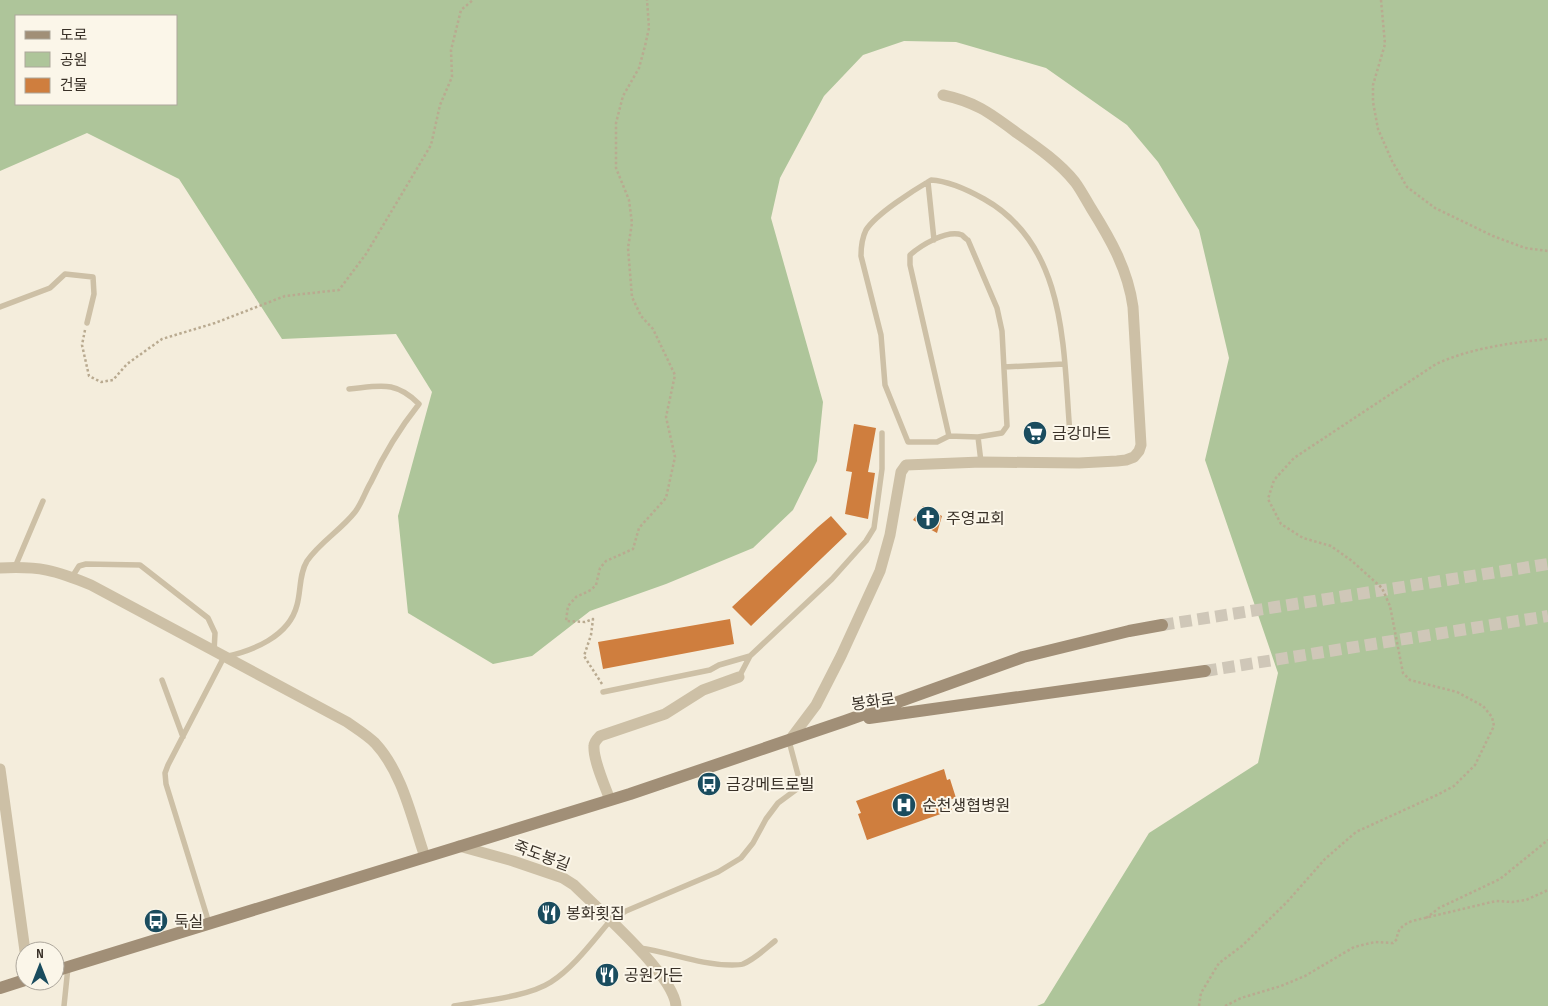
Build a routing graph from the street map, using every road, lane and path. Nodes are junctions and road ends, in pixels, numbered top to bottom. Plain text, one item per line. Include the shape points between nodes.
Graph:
1 (473, 0) edge
2 (646, 0) edge
3 (1381, 0) edge
4 (943, 95) dead end
5 (928, 182) junction
6 (934, 240) junction
7 (1548, 251) edge
8 (0, 307) edge
9 (87, 322) joint
10 (1548, 339) edge
11 (1064, 364) junction
12 (1004, 368) junction
13 (349, 389) dead end
14 (882, 433) dead end
15 (1070, 434) dead end
16 (949, 436) junction
17 (978, 437) junction
18 (981, 462) junction
19 (43, 501) dead end
20 (15, 567) junction
21 (0, 568) edge
22 (72, 577) junction
23 (1162, 625) tunnel mouth
24 (219, 654) junction
25 (750, 656) junction
26 (1205, 671) tunnel mouth
27 (739, 677) joint
28 (162, 680) dead end
29 (605, 692) joint
30 (844, 722) junction
31 (183, 737) junction
32 (789, 741) junction
33 (1, 775) edge
34 (610, 800) junction
35 (1548, 840) edge
36 (459, 846) junction
37 (424, 857) junction
38 (1548, 890) edge
39 (1425, 919) junction
40 (610, 921) junction
41 (209, 923) junction
42 (775, 940) dead end
43 (25, 941) edge
44 (637, 948) junction
45 (68, 967) junction
46 (65, 968) edge
47 (15, 983) edge
48 (0, 988) edge
49 (64, 1006) edge
50 (454, 1006) edge
51 (676, 1006) edge
52 (1199, 1006) edge
53 (1225, 1006) edge

1 - 9 path via 461,10 451,50 452,77 440,105 431,146 366,254 339,290 285,296 162,339 127,364 113,380 101,382 89,376 82,345
2 - 29 path via 649,28 645,46 639,68 623,96 616,123 616,168 629,200 632,223 628,248 632,297 641,316 653,329 675,375 666,417 675,457 666,498 639,528 633,549 606,561 600,568 596,585 568,606 566,621 593,620 584,656
3 - 7 path via 1385,44 1373,85 1373,102 1378,129 1407,187 1435,208 1493,236 1525,248
4 - 18 street via 962,99 992,114 1044,152 1075,182 1115,247 1133,307 1141,437 1139,451 1134,457 1079,463
5 - 6 lane
5 - 11 lane via 948,182 973,193 1011,218 1020,229 1035,250 1053,287 1061,321
5 - 16 lane via 867,228 861,256 881,335 886,385 908,442 937,442
6 - 12 lane via 954,234 968,240 997,308
6 - 16 lane via 910,255 910,266
8 - 9 lane via 50,288 66,274 93,277 94,294
10 - 52 path via 1453,356 1436,364 1294,458 1274,480 1268,499 1280,524 1303,538 1331,546 1382,588 1390,606 1403,673 1410,680 1457,692 1483,706 1492,717 1494,726 1475,765 1454,786 1356,832 1325,859 1287,902 1243,945 1219,963 1201,993
11 - 12 lane
11 - 15 lane
12 - 17 lane via 1007,426 1002,433
13 - 24 lane via 388,386 408,394 419,404 392,442 354,512 304,567 298,604 288,625 252,649
14 - 25 lane via 882,469 874,528 832,579
16 - 17 lane
17 - 18 lane
18 - 32 street via 906,465 901,472 880,571 816,705
19 - 20 lane
20 - 21 street
20 - 22 street via 57,571
22 - 24 street
22 - 24 lane via 79,566 86,564 140,565 208,618
23 - 30 main road, 봉화로 via 1024,657
24 - 31 lane
24 - 37 street via 348,722 376,744 391,764
25 - 27 lane
25 - 29 lane via 710,670
26 - 30 main road, 봉화로
27 - 34 street via 703,690 665,714 600,736 594,747 595,756
28 - 31 lane
30 - 32 main road
31 - 41 lane via 168,765 165,779
32 - 34 main road
32 - 40 lane via 801,786 778,803 741,858 718,872
33 - 43 street
34 - 36 main road
35 - 39 path via 1500,879 1439,908
36 - 37 main road
36 - 40 street, 죽도봉길 via 563,878
37 - 41 main road
38 - 39 path via 1526,900 1496,901
39 - 53 path via 1403,925 1393,943 1375,942 1354,947 1305,976
40 - 44 street, 죽도봉길
40 - 50 lane via 577,959 543,987
41 - 45 main road
42 - 44 lane via 742,964 689,960
44 - 51 street, 죽도봉길 via 669,985
45 - 46 main road
45 - 49 lane
47 - 48 main road

